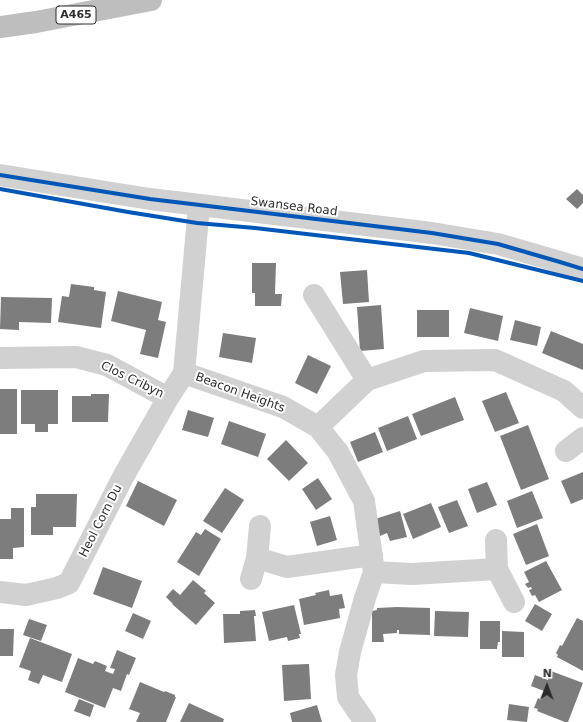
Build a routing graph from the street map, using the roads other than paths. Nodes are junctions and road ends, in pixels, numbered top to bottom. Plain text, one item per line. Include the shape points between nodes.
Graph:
1 (151, 0) edge
2 (0, 27) edge
3 (0, 175) edge
4 (199, 206) junction
5 (583, 269) edge
6 (314, 294) dead end
7 (0, 358) edge
8 (184, 373) junction
9 (367, 380) junction
10 (168, 398) junction
11 (583, 408) edge
12 (318, 427) junction
13 (583, 438) edge
14 (566, 451) dead end
15 (260, 526) dead end
16 (496, 540) dead end
17 (257, 558) junction
18 (373, 564) junction
19 (497, 569) junction
20 (251, 579) dead end
21 (0, 592) edge
22 (514, 602) dead end
23 (365, 722) edge

1 - 2 highway, A465
3 - 4 street, Swansea Road
4 - 5 street, Swansea Road via 432,233 498,244
4 - 8 street, Beacon Heights
6 - 9 street
7 - 10 street, Clos Cribyn via 76,357 107,366
8 - 10 street, Beacon Heights
8 - 12 street, Beacon Heights via 283,407
9 - 11 street via 424,361 495,360 564,391
9 - 12 street
10 - 21 street, Heol Corn Du via 123,477 69,583 26,595
12 - 18 street, Beacon Heights via 338,452 364,501
13 - 14 street
15 - 17 street
16 - 19 street
17 - 18 street via 287,567
17 - 20 street
18 - 19 street via 412,574
18 - 23 street, Beacon Heights via 346,676 348,697
19 - 22 street

